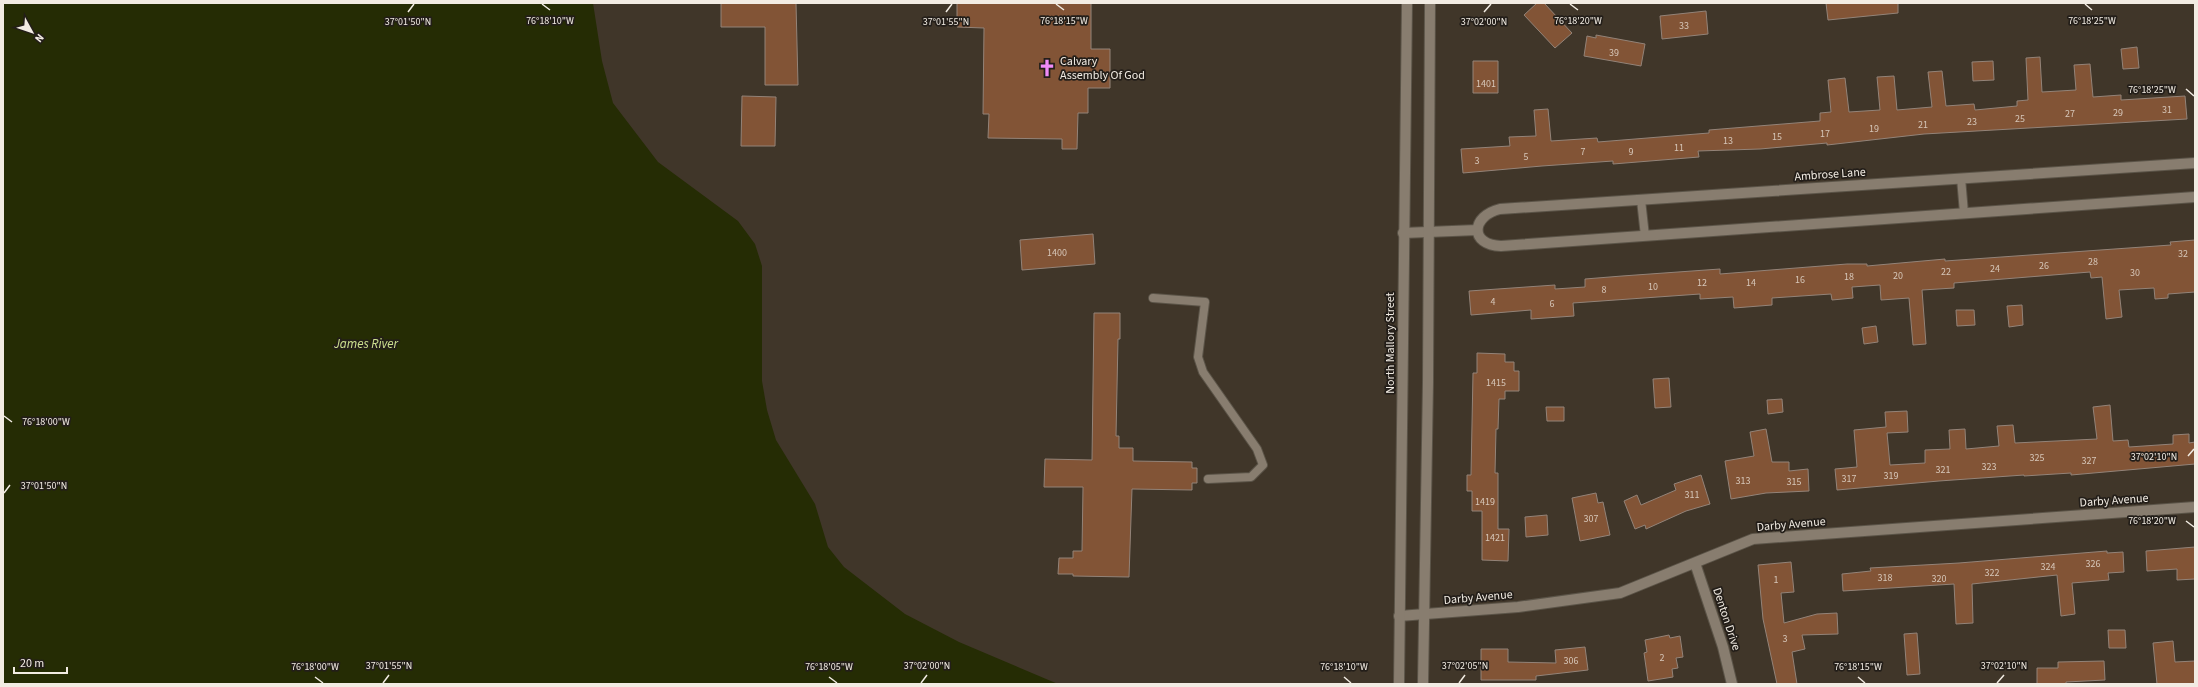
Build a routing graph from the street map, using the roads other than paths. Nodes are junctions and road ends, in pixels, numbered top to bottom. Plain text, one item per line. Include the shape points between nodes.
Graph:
1 (1407, 3) edge
2 (1430, 3) edge
3 (2195, 163) edge
4 (1961, 178) junction
5 (2195, 198) edge
6 (1641, 200) junction
7 (1964, 213) junction
8 (1477, 230) junction
9 (1429, 232) junction
10 (1403, 233) junction
11 (1644, 236) junction
12 (1154, 298) dead end
13 (1208, 479) dead end
14 (2195, 507) edge
15 (1694, 562) junction
16 (1424, 615) junction
17 (1399, 616) junction
18 (1399, 684) edge
19 (1423, 684) edge
20 (1732, 684) edge

1 - 10 street, North Mallory Street
2 - 9 street
3 - 4 street, Ambrose Lane
4 - 6 street, Ambrose Lane
4 - 7 lane
5 - 7 street
6 - 8 street, Ambrose Lane via 1500,209 1485,215
6 - 11 lane
7 - 11 street
8 - 9 street
8 - 11 street via 1482,240 1496,246
9 - 10 street
9 - 16 street
10 - 17 street, North Mallory Street
12 - 13 lane via 1204,302 1198,357 1203,372 1256,449 1262,465 1251,477
14 - 15 street, Darby Avenue via 1753,539
15 - 16 street, Darby Avenue via 1620,593 1518,607
15 - 20 street, Denton Drive via 1723,647
16 - 17 street, Darby Avenue
16 - 19 street
17 - 18 street, North Mallory Street

